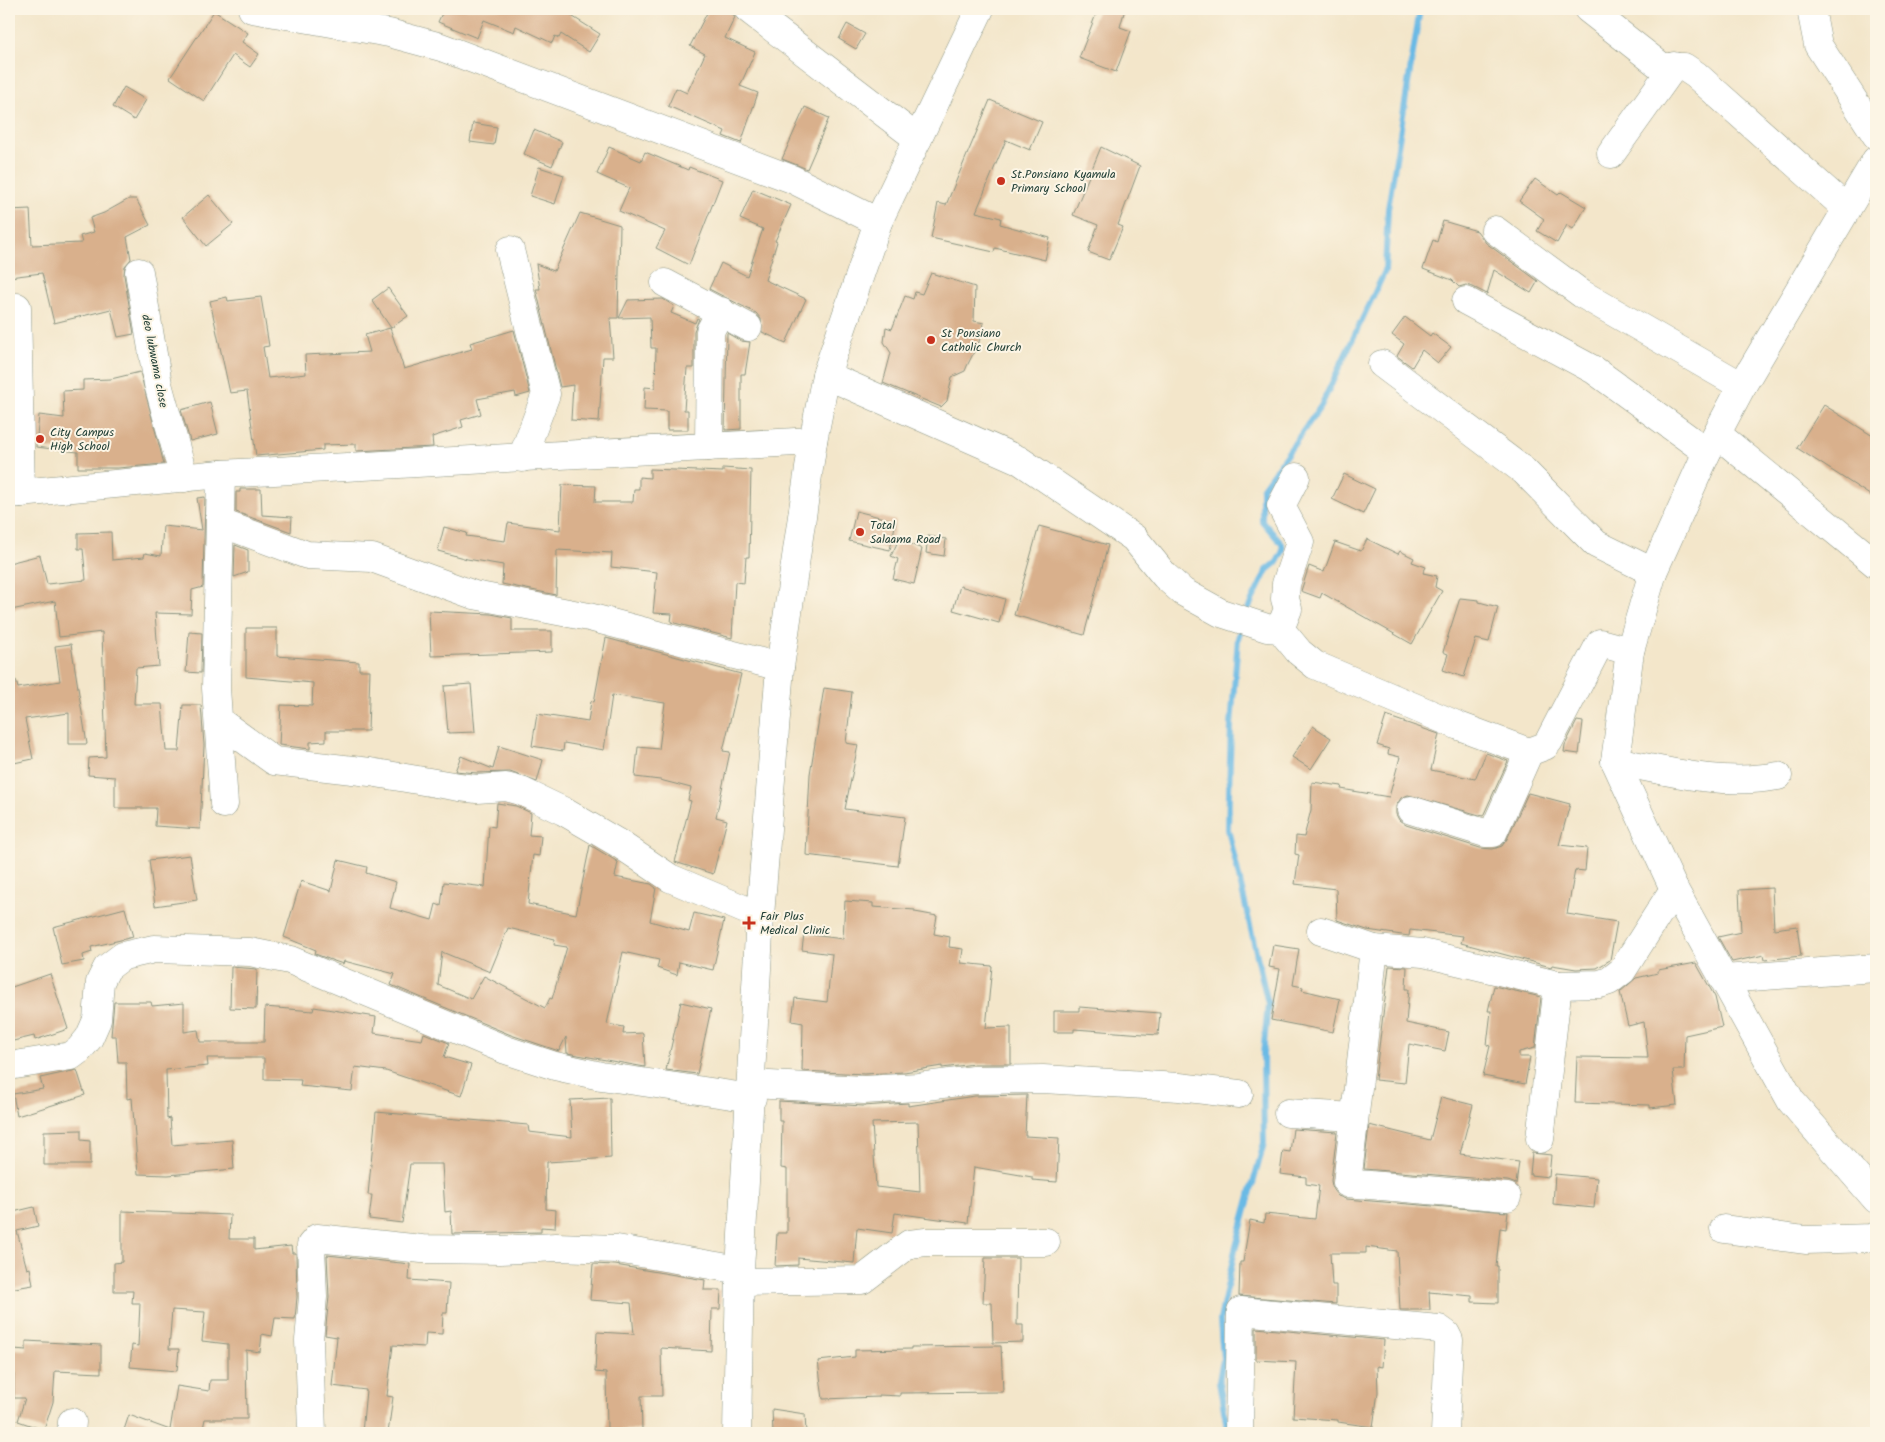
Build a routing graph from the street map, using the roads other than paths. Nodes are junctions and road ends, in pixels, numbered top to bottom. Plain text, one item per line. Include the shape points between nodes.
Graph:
1 (252, 9) edge
2 (748, 9) edge
3 (980, 9) edge
4 (1588, 9) edge
5 (1811, 9) edge
6 (1674, 66) junction
7 (1876, 135) edge
8 (918, 139) junction
9 (1611, 154) dead end
10 (1876, 160) edge
11 (1848, 209) junction
12 (878, 222) junction
13 (1495, 230) dead end
14 (510, 250) dead end
15 (139, 272) dead end
16 (665, 283) dead end
17 (1466, 301) dead end
18 (17, 307) dead end
19 (721, 311) junction
20 (748, 326) dead end
21 (1382, 364) dead end
22 (826, 375) junction
23 (1742, 386) junction
24 (813, 442) junction
25 (1712, 443) junction
26 (709, 447) junction
27 (522, 458) junction
28 (221, 474) junction
29 (184, 478) junction
30 (1296, 478) dead end
31 (15, 493) edge
32 (221, 523) junction
33 (1876, 564) edge
34 (1653, 572) junction
35 (1280, 629) junction
36 (1630, 651) junction
37 (780, 667) junction
38 (219, 720) junction
39 (1528, 752) junction
40 (1615, 761) junction
41 (1778, 776) dead end
42 (224, 804) dead end
43 (1411, 810) dead end
44 (1674, 889) junction
45 (760, 916) junction
46 (1321, 931) dead end
47 (1374, 949) junction
48 (1876, 968) edge
49 (1723, 979) junction
50 (1558, 985) junction
51 (9, 1066) edge
52 (752, 1091) junction
53 (1239, 1094) dead end
54 (1288, 1113) dead end
55 (1354, 1117) junction
56 (1540, 1139) dead end
57 (1507, 1197) dead end
58 (1876, 1198) edge
59 (1724, 1230) dead end
60 (1876, 1236) edge
61 (1046, 1242) dead end
62 (740, 1276) junction
63 (312, 1433) edge
64 (737, 1433) edge
65 (1239, 1433) edge
66 (1445, 1433) edge

1 - 12 street via 389,33 441,47 792,178
2 - 8 street
3 - 8 street
4 - 6 street via 1651,60 1662,67
5 - 7 street via 1818,44
6 - 9 street
6 - 11 street via 1684,67 1696,75
8 - 12 street
10 - 11 street
11 - 23 street
12 - 22 street
13 - 23 street via 1582,294
14 - 27 street via 546,394
15 - 29 street, deo lubwama close via 158,384
16 - 19 street
17 - 25 street via 1594,370
18 - 31 street
19 - 20 street
19 - 26 street via 710,330
21 - 34 street via 1524,471 1596,544
22 - 24 street
22 - 35 street via 1018,460 1134,538 1165,576 1183,592 1221,613
23 - 25 street
24 - 26 street
24 - 37 street
25 - 33 street
25 - 34 street
26 - 27 street
27 - 28 street
28 - 29 street
28 - 32 street
29 - 31 street
30 - 35 street via 1281,506 1300,542 1286,584 1288,609
32 - 37 street via 307,554 372,558 474,595 589,617
32 - 38 street via 216,688
34 - 36 street
35 - 39 street via 1315,665
36 - 39 street via 1600,643 1549,741
36 - 40 street
37 - 45 street
38 - 42 street
38 - 45 street via 274,761 459,787 506,787 521,791 563,811 670,878
39 - 43 street via 1493,834
40 - 41 street via 1725,780 1752,781
40 - 44 street
44 - 49 street
44 - 50 street via 1616,976 1600,984
45 - 52 street
46 - 47 street
47 - 50 street via 1423,952
47 - 55 street
48 - 49 street
49 - 58 street via 1791,1101
50 - 56 street
51 - 52 street via 71,1056 80,1050 97,1020 100,982 108,968 123,956 154,949 200,950 250,952 290,960 506,1050 555,1066 601,1076
52 - 53 street via 864,1090 967,1080 1043,1079
52 - 62 street
54 - 55 street
55 - 57 street via 1347,1183
59 - 60 street via 1805,1240
61 - 62 street via 909,1244 862,1280
62 - 63 street via 618,1249 422,1249 317,1238 310,1245
62 - 64 street
65 - 66 street via 1241,1311 1439,1329 1449,1340

